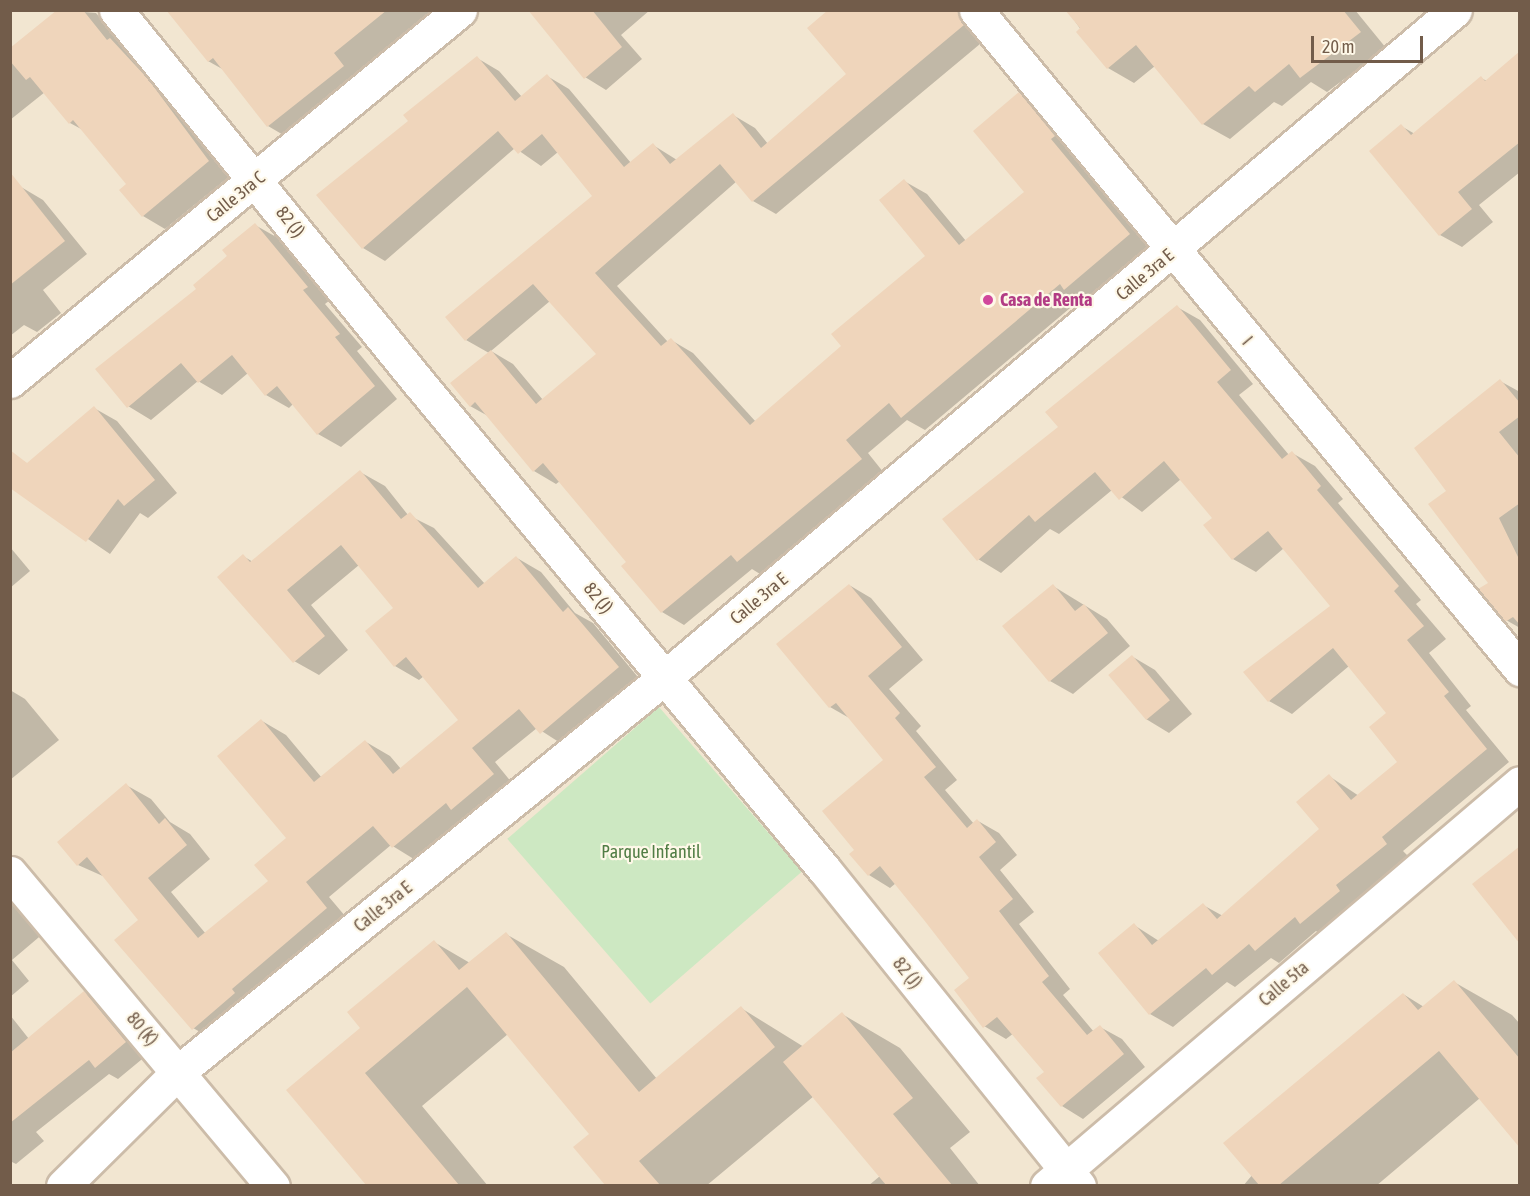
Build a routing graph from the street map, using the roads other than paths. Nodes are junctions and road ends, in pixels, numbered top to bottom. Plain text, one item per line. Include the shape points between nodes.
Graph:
1 (116, 10) edge
2 (460, 10) edge
3 (976, 10) edge
4 (1455, 10) edge
5 (257, 180) junction
6 (1173, 252) junction
7 (10, 381) edge
8 (1520, 669) edge
9 (664, 678) junction
10 (1520, 783) edge
11 (10, 873) edge
12 (178, 1072) junction
13 (1064, 1180) edge
14 (63, 1185) edge
15 (273, 1185) edge

1 - 5 street, 82 (J)
2 - 5 street, Calle 3ra C
3 - 6 street, I
4 - 6 street, Calle 3ra E
5 - 7 street, Calle 3ra C
5 - 9 street, 82 (J)
6 - 8 street, I
6 - 9 street, Calle 3ra E
9 - 12 street, Calle 3ra E
9 - 13 street, 82 (J)
10 - 13 street, Calle 5ta
11 - 12 street, 80 (K)
12 - 14 street, Calle 3ra E
12 - 15 street, 80 (K)

